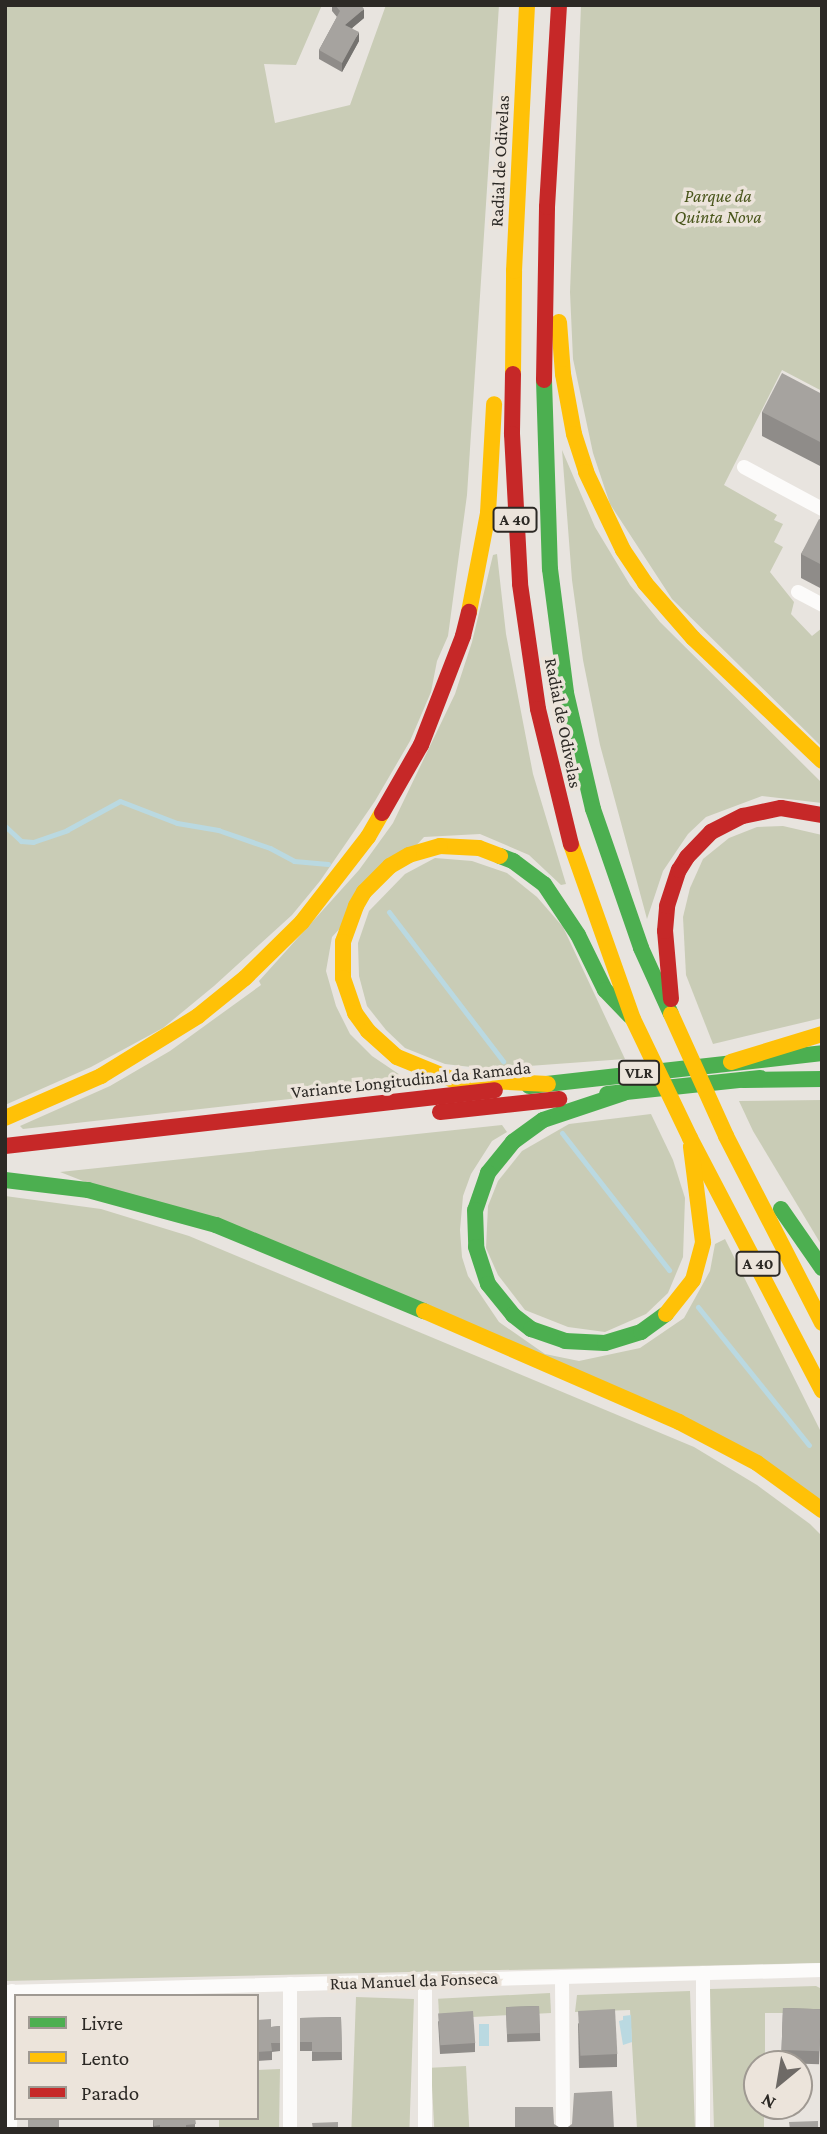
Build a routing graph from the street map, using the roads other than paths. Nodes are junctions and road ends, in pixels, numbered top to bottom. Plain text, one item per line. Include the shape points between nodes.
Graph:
1 (522, 5) edge
2 (527, 5) edge
3 (559, 5) edge
4 (572, 5) edge
5 (504, 129) dead end
6 (494, 391) dead end
7 (744, 467) dead end
8 (822, 509) edge
9 (798, 592) dead end
10 (822, 604) edge
11 (822, 761) edge
12 (822, 815) edge
13 (671, 1014) junction
14 (633, 1019) junction
15 (822, 1034) edge
16 (822, 1054) edge
17 (731, 1062) junction
18 (822, 1070) edge
19 (822, 1079) edge
20 (743, 1080) junction
21 (548, 1084) junction
22 (624, 1093) junction
23 (5, 1118) edge
24 (726, 1136) junction
25 (690, 1138) junction
26 (5, 1146) edge
27 (5, 1161) edge
28 (5, 1180) edge
29 (822, 1268) edge
30 (822, 1323) edge
31 (822, 1391) edge
32 (822, 1510) edge
33 (822, 1970) edge
34 (703, 1973) junction
35 (562, 1977) junction
36 (425, 1980) junction
37 (290, 1984) junction
38 (9, 1991) edge
39 (10, 2129) edge
40 (290, 2129) edge
41 (425, 2129) edge
42 (563, 2129) edge
43 (703, 2129) edge

1 - 5 main road
2 - 14 main road, Radial de Odivelas / A 40 via 512,353 513,491 520,584 538,709 557,795 582,880
3 - 13 main road, Radial de Odivelas / A 40 via 543,373 545,486 555,611 566,693 593,809 640,948
4 - 11 main road via 559,312 565,385 586,472 623,550 669,612
6 - 23 main road via 487,523 463,636 421,745 369,837 302,922 215,1002 124,1064
7 - 8 street
9 - 10 street
12 - 13 main road via 782,808 743,816 711,832 687,857 667,906
13 - 24 main road, Radial de Odivelas / A 40
14 - 21 main road via 605,990 556,899 513,860 479,848 440,846 390,866 364,892 344,942 343,978 355,1013 368,1031 397,1057 430,1073 451,1079
14 - 25 main road, Radial de Odivelas / A 40
15 - 17 main road
16 - 17 main road, Variante Longitudinal da Ramada / VLR
17 - 21 main road, Variante Longitudinal da Ramada / VLR
18 - 20 main road, Variante Longitudinal da Ramada / VLR
19 - 20 main road
20 - 22 main road, Variante Longitudinal da Ramada / VLR
21 - 26 main road, Variante Longitudinal da Ramada
22 - 25 main road via 563,1112 531,1128 499,1157 479,1192 474,1227 480,1264 499,1300 531,1329 565,1341 605,1343 641,1332 673,1309 693,1280 703,1242
22 - 27 main road, Variante Longitudinal da Ramada
24 - 29 main road via 762,1177
24 - 30 main road, Radial de Odivelas / A 40
25 - 31 main road, Radial de Odivelas / A 40
28 - 32 main road via 140,1202 216,1224 307,1260 679,1422 757,1463
33 - 34 street, Rua Manuel da Fonseca
34 - 35 street, Rua Manuel da Fonseca
34 - 43 street
35 - 36 street, Rua Manuel da Fonseca
35 - 42 street
36 - 37 street, Rua Manuel da Fonseca
36 - 41 street
37 - 38 street, Rua Manuel da Fonseca
37 - 40 street
38 - 39 street

